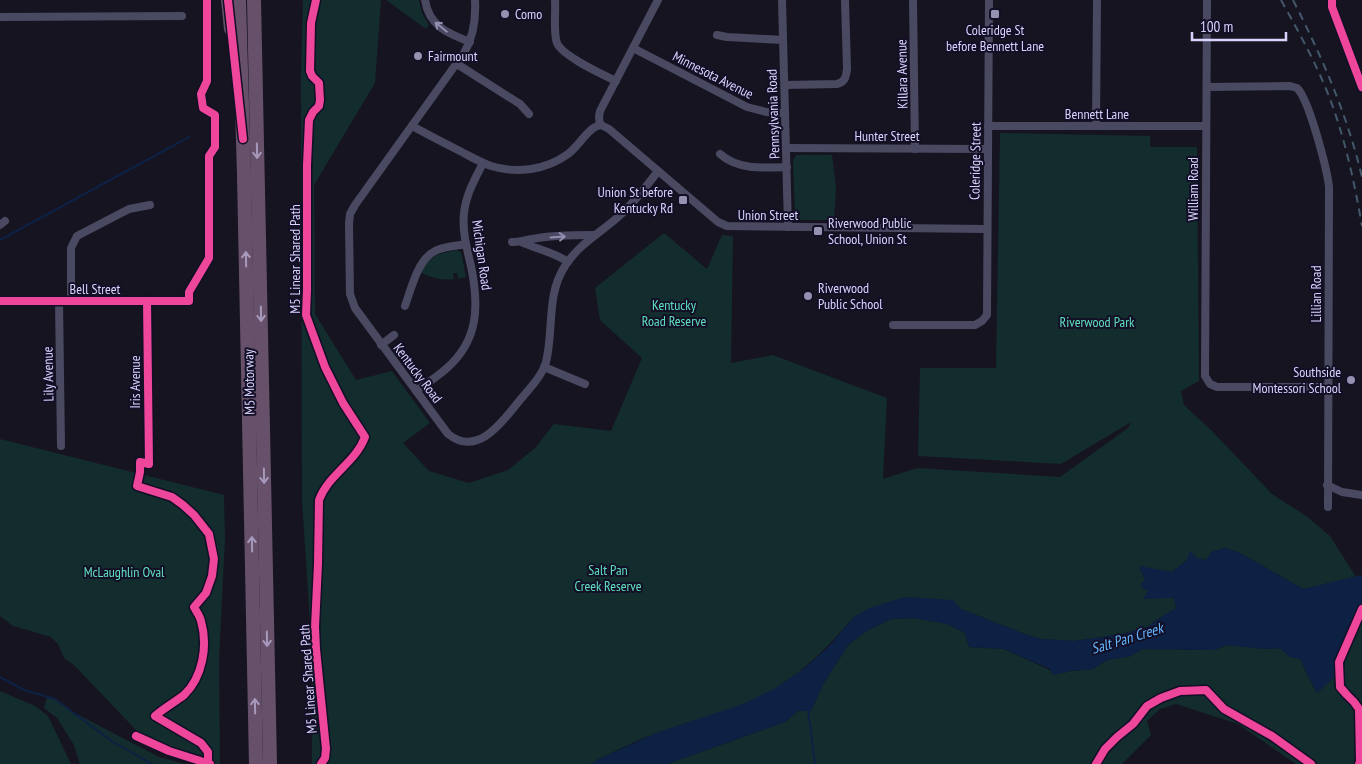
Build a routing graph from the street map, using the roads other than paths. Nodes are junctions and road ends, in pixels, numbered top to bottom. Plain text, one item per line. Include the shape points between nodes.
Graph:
1 (228, 0) edge
2 (239, 0) edge
3 (254, 0) edge
4 (260, 0) edge
5 (426, 0) edge
6 (475, 0) edge
7 (555, 0) edge
8 (658, 0) edge
9 (782, 0) edge
10 (845, 0) edge
11 (913, 0) edge
12 (989, 0) edge
13 (1097, 0) edge
14 (1207, 0) edge
15 (1332, 0) edge
16 (182, 16) dead end
17 (0, 17) edge
18 (717, 35) dead end
19 (783, 40) junction
20 (470, 42) junction
21 (633, 48) junction
22 (625, 63) junction
23 (457, 64) junction
24 (602, 74) junction
25 (616, 81) junction
26 (785, 85) junction
27 (1207, 87) junction
28 (1362, 87) edge
29 (256, 103) junction
30 (785, 113) junction
31 (529, 114) dead end
32 (600, 125) junction
33 (412, 126) junction
34 (988, 126) junction
35 (1096, 126) junction
36 (1206, 126) junction
37 (243, 139) junction
38 (786, 148) junction
39 (915, 148) junction
40 (988, 149) junction
41 (720, 154) dead end
42 (483, 163) junction
43 (787, 167) junction
44 (658, 172) junction
45 (150, 204) dead end
46 (788, 228) junction
47 (987, 229) junction
48 (595, 235) junction
49 (512, 242) dead end
50 (521, 242) junction
51 (466, 244) junction
52 (568, 262) junction
53 (0, 301) edge
54 (59, 301) junction
55 (71, 301) junction
56 (147, 301) junction
57 (189, 301) dead end
58 (405, 306) dead end
59 (893, 325) dead end
60 (394, 335) dead end
61 (382, 345) junction
62 (544, 367) junction
63 (585, 384) dead end
64 (1328, 387) junction
65 (416, 391) junction
66 (61, 446) dead end
67 (149, 464) dead end
68 (1327, 485) junction
69 (1362, 496) edge
70 (1328, 507) dead end
71 (263, 760) edge

1 - 37 highway
2 - 37 highway, M5 Motorway
3 - 29 highway, M5 Motorway
4 - 29 highway
20 -> 5 street via 441,28 428,13
6 - 20 street, Kentucky Road
7 - 24 street via 558,45 565,53
8 - 21 street
9 - 19 street, Pennsylvania Road
10 - 26 street via 846,79 837,84
11 - 39 street, Killara Avenue
12 - 34 street, Coleridge Street
13 - 35 street
14 - 27 street, William Road
15 - 28 street
16 - 17 street
18 - 19 street
19 - 26 street, Pennsylvania Road
20 - 23 street, Kentucky Road
21 - 22 street
21 - 30 street, Minnesota Avenue via 747,107
22 - 24 street via 614,72
22 - 25 street
23 - 31 street via 520,104
23 - 33 street, Kentucky Road
24 - 25 street
25 - 32 street via 600,110
26 - 30 street, Pennsylvania Road
27 - 36 street, William Road
27 - 64 street, Lillian Road via 1290,86 1304,96 1329,187
29 -> 71 highway, M5 Motorway
30 - 38 street, Pennsylvania Road
32 - 42 street via 592,128 570,152 541,167 513,170
32 - 44 street, Union Street via 609,129
33 - 42 street
33 - 61 street, Kentucky Road via 355,205 350,219 351,298 354,308
34 - 35 street, Bennett Lane
34 - 40 street, Coleridge Street
35 - 36 street, Bennett Lane
36 - 64 street, William Road via 1206,379 1217,387
71 -> 37 highway, M5 Motorway
38 - 39 street, Hunter Street
38 - 43 street, Pennsylvania Road
39 - 40 street, Hunter Street
40 - 47 street, Coleridge Street
41 - 43 street via 730,162 746,166
42 - 51 street, Michigan Road via 465,206
43 - 46 street, Pennsylvania Road
44 - 46 street, Union Street via 723,225
44 - 48 street, Kentucky Road via 620,215
45 - 55 street via 129,209 76,236 71,248
46 - 47 street, Union Street
47 - 59 street, Coleridge Street via 985,319 975,325
50 -> 48 street via 532,238
48 - 52 street, Kentucky Road
49 - 50 street
50 - 52 street
51 - 58 street via 429,254 418,270
51 - 65 street, Michigan Road via 476,297 470,336 454,362
52 - 62 street, Kentucky Road via 559,275 554,293
53 - 54 street, Bell Street
54 - 55 street, Bell Street
54 - 66 street, Lily Avenue
55 - 56 street, Bell Street
56 - 57 street, Bell Street
56 - 67 street, Iris Avenue
60 - 61 street
61 - 65 street, Kentucky Road
62 - 63 street
62 - 65 street, Kentucky Road via 502,422 483,438 472,442 448,434
64 - 68 street, Lillian Road
68 - 69 street
68 - 70 street, Lillian Road

